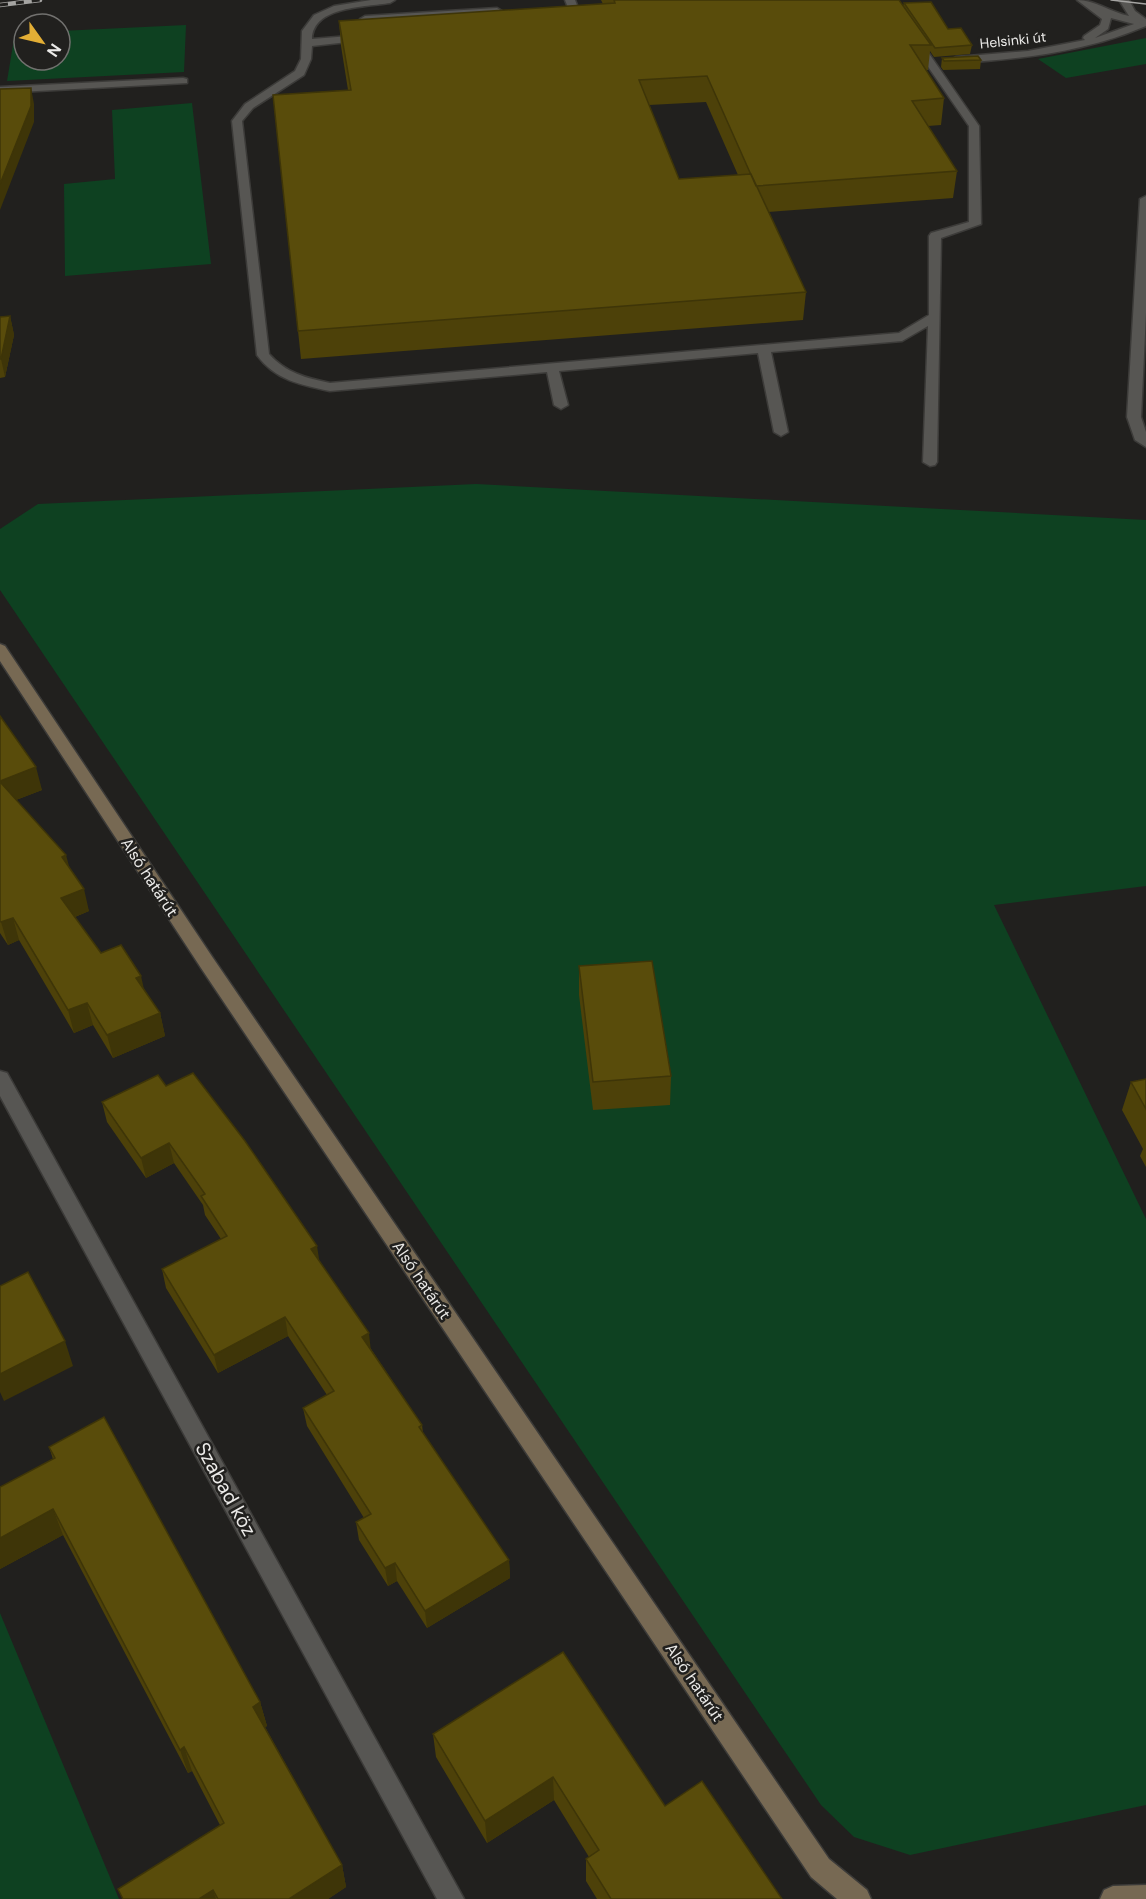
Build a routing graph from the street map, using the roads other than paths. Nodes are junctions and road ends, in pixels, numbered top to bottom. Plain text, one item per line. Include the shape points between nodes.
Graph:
1 (390, 0) edge
2 (570, 0) edge
3 (887, 0) edge
4 (1082, 0) edge
5 (1124, 0) edge
6 (1100, 4) edge
7 (510, 10) edge
8 (588, 17) edge
9 (364, 19) edge
10 (1145, 23) edge
11 (377, 37) edge
12 (306, 42) junction
13 (1064, 48) junction
14 (930, 62) junction
15 (183, 81) dead end
16 (0, 90) edge
17 (1146, 199) edge
18 (1144, 279) edge
19 (935, 316) junction
20 (764, 349) junction
21 (552, 367) junction
22 (561, 405) dead end
23 (781, 432) dead end
24 (1146, 443) edge
25 (930, 462) dead end
26 (0, 649) edge
27 (0, 1078) edge
28 (1146, 1898) edge
29 (451, 1899) edge
30 (858, 1899) edge
31 (1113, 1899) edge

1 - 12 street via 338,8 318,17 307,31
2 - 8 street via 572,18
3 - 14 street
4 - 6 street
5 - 10 street via 1131,13
6 - 10 street via 1118,17
6 - 13 street, Helsinki út via 1107,19 1104,27 1094,36
7 - 9 street
10 - 13 street, Helsinki út
11 - 12 street
12 - 21 street via 306,59 300,73 249,106 237,121 263,355 274,369 293,379 330,387
13 - 14 street, Helsinki út via 1024,56
14 - 19 street via 974,126 975,224 935,236
15 - 16 street
17 - 18 street
18 - 24 street via 1134,417
19 - 20 street via 902,337
19 - 25 street
20 - 21 street
20 - 23 street
21 - 22 street
26 - 30 street, Alsó határút via 207,963 820,1868
27 - 29 street, Szabad köz
28 - 31 street

